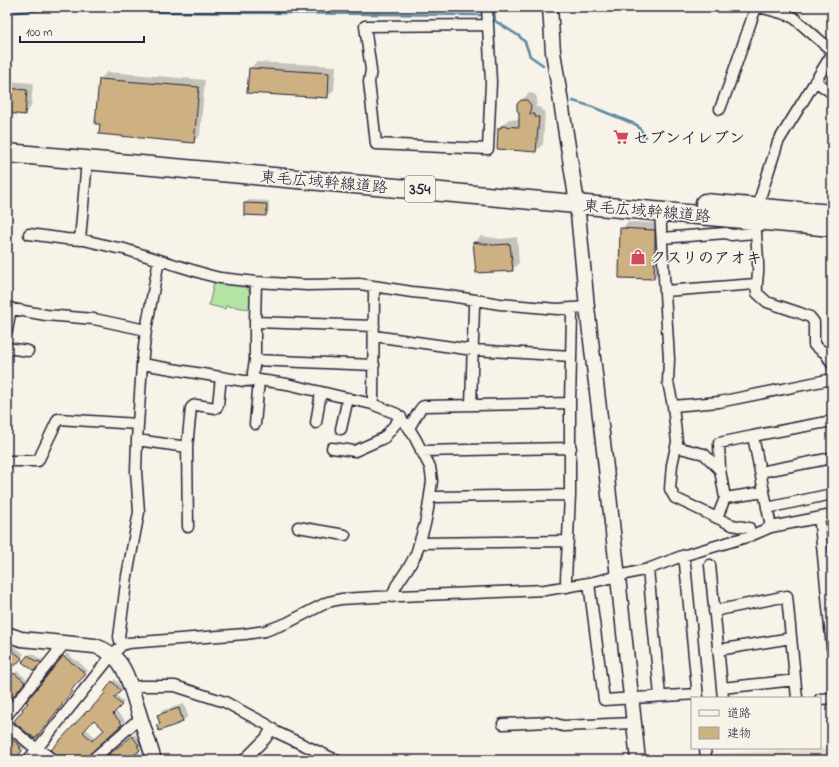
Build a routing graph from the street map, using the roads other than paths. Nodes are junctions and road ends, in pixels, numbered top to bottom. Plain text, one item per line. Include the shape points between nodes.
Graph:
1 (487, 7) edge
2 (550, 7) edge
3 (756, 7) edge
4 (759, 7) edge
5 (786, 10) edge
6 (488, 25) junction
7 (832, 51) edge
8 (832, 54) edge
9 (815, 81) junction
10 (832, 93) edge
11 (720, 108) dead end
12 (7, 141) edge
13 (7, 153) edge
14 (87, 160) junction
15 (576, 198) junction
16 (660, 211) junction
17 (832, 214) edge
18 (757, 220) junction
19 (832, 227) edge
20 (29, 234) dead end
21 (662, 238) junction
22 (80, 240) junction
23 (159, 260) junction
24 (256, 282) junction
25 (756, 284) junction
26 (373, 286) junction
27 (665, 291) junction
28 (476, 300) junction
29 (586, 307) junction
30 (9, 308) edge
31 (571, 309) junction
32 (255, 322) junction
33 (146, 330) junction
34 (7, 331) edge
35 (374, 331) junction
36 (7, 348) edge
37 (473, 350) junction
38 (28, 351) dead end
39 (571, 356) junction
40 (255, 360) junction
41 (832, 363) edge
42 (142, 364) junction
43 (374, 365) junction
44 (221, 377) junction
45 (832, 378) edge
46 (257, 380) junction
47 (321, 392) junction
48 (348, 398) junction
49 (570, 402) junction
50 (372, 404) junction
51 (471, 405) junction
52 (673, 406) junction
53 (401, 417) junction
54 (832, 421) edge
55 (316, 423) dead end
56 (138, 424) junction
57 (255, 424) dead end
58 (409, 428) junction
59 (341, 429) dead end
60 (753, 436) junction
61 (137, 440) junction
62 (187, 447) junction
63 (676, 447) junction
64 (332, 448) dead end
65 (571, 448) junction
66 (421, 451) junction
67 (832, 458) edge
68 (7, 461) edge
69 (720, 470) junction
70 (760, 472) junction
71 (764, 492) junction
72 (832, 494) edge
73 (570, 495) junction
74 (430, 496) junction
75 (725, 498) junction
76 (767, 508) junction
77 (832, 514) edge
78 (717, 518) junction
79 (818, 518) junction
80 (188, 527) dead end
81 (298, 527) dead end
82 (771, 527) junction
83 (345, 535) dead end
84 (750, 536) junction
85 (568, 541) junction
86 (420, 543) junction
87 (682, 556) junction
88 (710, 565) dead end
89 (648, 569) junction
90 (618, 576) junction
91 (589, 583) junction
92 (567, 587) junction
93 (392, 596) junction
94 (714, 611) junction
95 (8, 636) edge
96 (791, 638) junction
97 (64, 644) junction
98 (122, 645) junction
99 (832, 648) edge
100 (718, 650) junction
101 (112, 655) junction
102 (795, 680) junction
103 (131, 688) junction
104 (722, 693) edge
105 (660, 696) junction
106 (697, 696) edge
107 (797, 697) edge
108 (631, 698) junction
109 (832, 698) edge
110 (821, 699) edge
111 (7, 715) edge
112 (141, 720) junction
113 (634, 723) junction
114 (503, 724) dead end
115 (7, 725) edge
116 (272, 728) junction
117 (37, 748) junction
118 (705, 749) edge
119 (28, 760) edge
120 (52, 760) edge
121 (92, 760) edge
122 (154, 760) edge
123 (244, 760) edge
124 (336, 760) edge
125 (638, 760) edge
126 (706, 760) edge

1 - 6 street
2 - 15 street via 554,52
3 - 11 street
4 - 5 street
5 - 7 street
6 - 6 street via 492,82 488,149 376,144 365,26
8 - 9 street
9 - 10 street
9 - 18 street via 778,142 761,195
12 - 15 highway, 東毛広域幹線道路 / 354
13 - 14 highway, 東毛広域幹線道路 / 354
14 - 15 highway, 東毛広域幹線道路 / 354
14 - 22 street
15 - 16 highway, 東毛広域幹線道路 / 354
15 - 18 highway, 東毛広域幹線道路 / 354
15 - 29 street
16 - 18 highway, 東毛広域幹線道路 / 354
16 - 21 street
17 - 18 highway, 東毛広域幹線道路 / 354
18 - 19 highway, 東毛広域幹線道路 / 354
18 - 21 street via 731,235 726,233
18 - 25 street
20 - 22 street
21 - 27 street
22 - 23 street via 124,249
23 - 24 street via 214,277
23 - 33 street
24 - 26 street
24 - 32 street
25 - 27 street
25 - 41 street via 757,293 767,302 810,317 814,322 814,345 825,353
26 - 28 street
26 - 35 street
27 - 52 street via 668,382
28 - 31 street
28 - 37 street
29 - 31 street
29 - 90 street
30 - 33 street via 46,315 94,319
30 - 34 street
31 - 39 street
32 - 35 street
32 - 40 street
33 - 42 street
35 - 37 street
35 - 43 street
36 - 38 street
37 - 39 street
37 - 51 street
39 - 49 street
40 - 43 street
40 - 46 street via 253,373
42 - 44 street
42 - 56 street
43 - 50 street
44 - 46 street via 244,381
44 - 62 street via 217,407 196,405 191,408
45 - 52 street via 719,402
46 - 47 street
46 - 57 street
47 - 48 street
47 - 55 street
48 - 50 street
48 - 59 street
49 - 51 street
49 - 65 street
50 - 53 street
51 - 58 street via 422,406
52 - 63 street
53 - 58 street
53 - 64 street via 384,438 377,442 355,451
54 - 60 street
56 - 61 street
56 - 68 street via 58,419 38,461
58 - 66 street
60 - 69 street via 719,443
60 - 70 street
61 - 62 street
61 - 98 street via 139,512 119,637
62 - 80 street
63 - 69 street via 704,454
63 - 78 street via 670,489 675,498
65 - 66 street
65 - 73 street
66 - 74 street via 430,467
67 - 70 street
69 - 75 street
70 - 71 street
71 - 75 street
71 - 76 street
72 - 76 street
73 - 74 street
73 - 85 street
74 - 86 street
75 - 78 street
76 - 82 street
77 - 79 street
78 - 84 street via 732,526 748,528
79 - 82 street
79 - 99 street
81 - 83 street
82 - 84 street
84 - 87 street
85 - 86 street
85 - 92 street
86 - 93 street
87 - 89 street
87 - 106 street via 685,564
88 - 94 street
89 - 90 street
89 - 105 street
90 - 91 street
90 - 108 street
91 - 92 street
91 - 108 street via 604,700
92 - 93 street
93 - 98 street via 328,602 287,623 264,631
94 - 96 street via 787,596
94 - 100 street
95 - 97 street
96 - 100 street
96 - 102 street
97 - 101 street via 95,646
97 - 111 street
98 - 101 street
100 - 104 street
101 - 103 street via 124,670
101 - 117 street
102 - 104 street
102 - 107 street
103 - 112 street
103 - 116 street via 175,686 225,702
105 - 106 street
105 - 108 street
108 - 113 street
109 - 110 street
112 - 121 street
112 - 122 street
113 - 114 street via 563,726 549,722
113 - 125 street
115 - 117 street
116 - 123 street via 266,738
116 - 124 street
117 - 119 street
117 - 120 street
118 - 126 street

